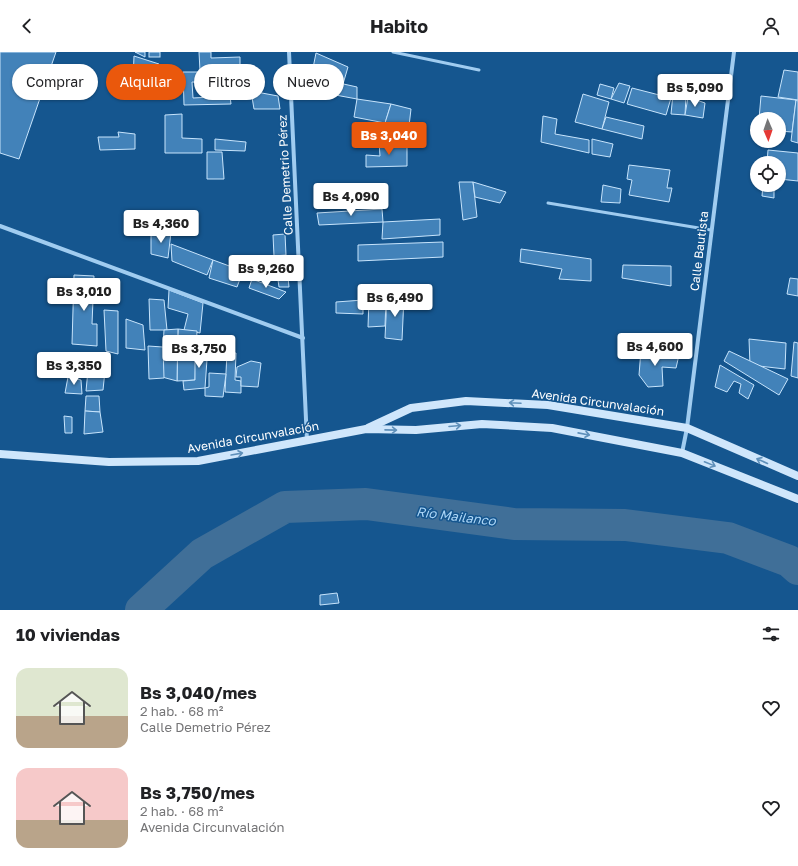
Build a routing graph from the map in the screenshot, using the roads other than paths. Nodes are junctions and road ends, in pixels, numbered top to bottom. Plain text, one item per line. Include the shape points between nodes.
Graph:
1 (289, 52) edge
2 (393, 52) edge
3 (734, 52) edge
4 (479, 70) dead end
5 (548, 203) dead end
6 (0, 226) edge
7 (711, 230) junction
8 (303, 338) junction
9 (687, 428) junction
10 (366, 429) junction
11 (307, 441) junction
12 (682, 452) junction
13 (0, 454) edge
14 (798, 476) edge
15 (798, 499) edge

1 - 8 street, Calle Demetrio Pérez
2 - 4 lane
3 - 7 street, Calle Bautista
5 - 7 lane
6 - 8 street
7 - 9 street, Calle Bautista
8 - 11 street, Calle Demetrio Pérez
9 -> 10 main road, Avenida Circunvalación via 548,404 466,401 411,408
9 - 12 street, Calle Bautista
14 -> 9 main road, Avenida Circunvalación
10 - 11 main road, Avenida Circunvalación
10 -> 12 main road, Avenida Circunvalación via 416,430 482,424 552,428
13 -> 11 main road, Avenida Circunvalación via 109,462 198,461
12 -> 15 main road, Avenida Circunvalación

